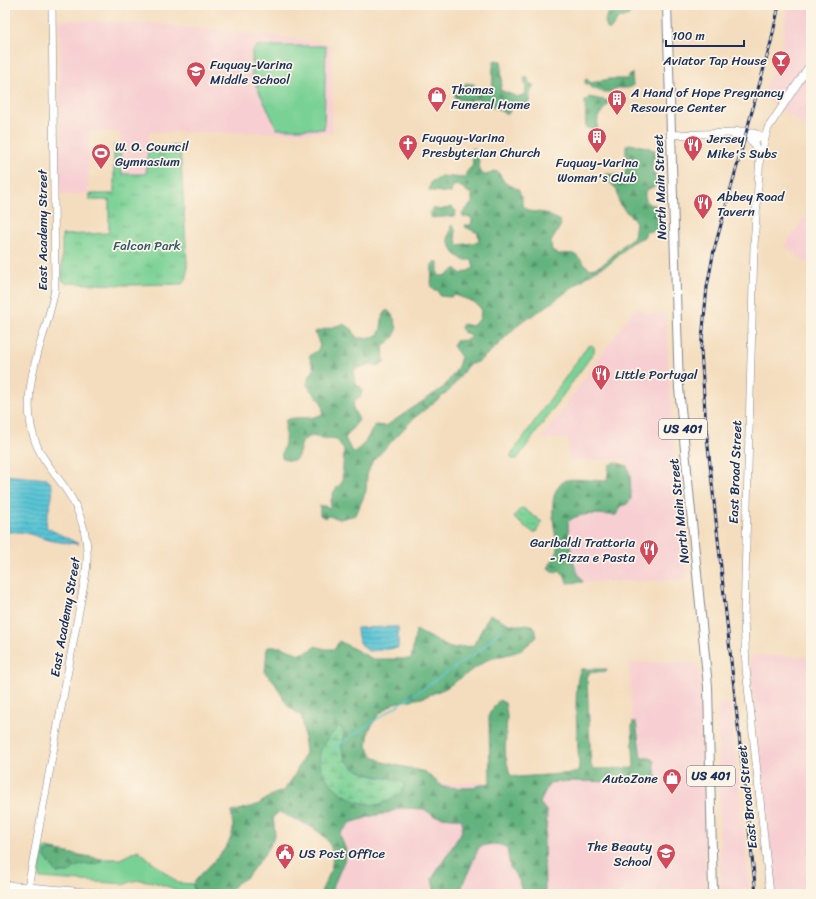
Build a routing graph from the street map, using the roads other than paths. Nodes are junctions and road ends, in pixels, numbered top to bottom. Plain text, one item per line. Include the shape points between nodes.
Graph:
1 (52, 5) edge
2 (667, 5) edge
3 (811, 63) edge
4 (732, 133) junction
5 (670, 135) junction
6 (764, 136) junction
7 (747, 137) junction
8 (760, 156) junction
9 (5, 886) edge
10 (28, 888) junction
11 (97, 894) edge
12 (713, 894) edge
13 (770, 894) edge

1 - 10 main road, East Academy Street via 55,289 32,374 29,408 34,437 41,456 75,504 86,536 88,555 86,578
2 - 5 main road, North Main Street / US 401
3 - 6 main road, East Broad Street
4 - 5 main road
4 - 6 main road via 752,132
4 - 7 main road via 734,136
5 - 12 main road, North Main Street / US 401 via 679,388 708,687
6 - 7 main road via 757,139
6 - 8 main road, East Broad Street
7 - 8 main road
8 - 13 main road, East Broad Street via 754,246 744,618 746,668
9 - 10 highway
10 - 11 highway

